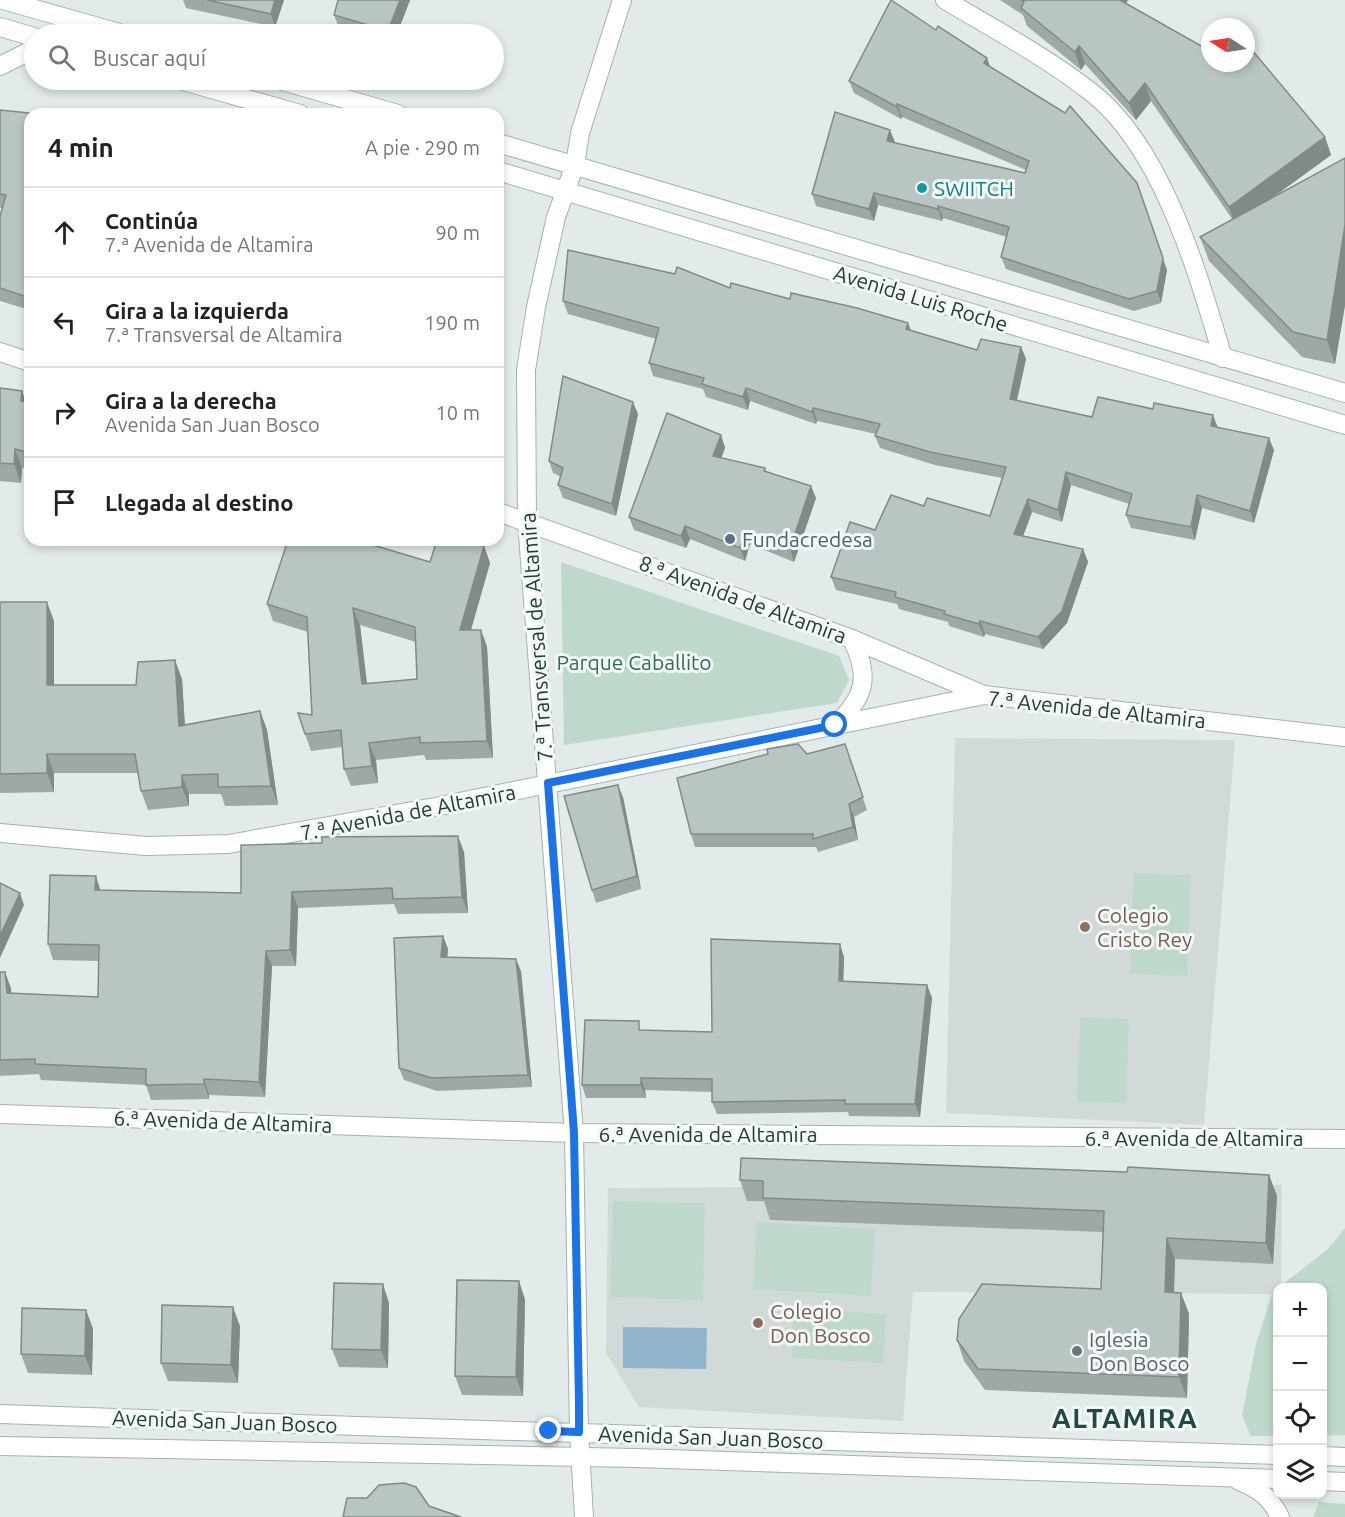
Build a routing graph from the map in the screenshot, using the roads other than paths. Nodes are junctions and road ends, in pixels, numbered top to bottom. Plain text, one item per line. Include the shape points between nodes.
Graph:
1 (3, 0) edge
2 (622, 0) edge
3 (945, 0) edge
4 (88, 24) edge
5 (0, 27) edge
6 (24, 34) edge
7 (24, 54) edge
8 (0, 66) edge
9 (215, 90) edge
10 (314, 90) edge
11 (279, 108) edge
12 (377, 108) edge
13 (504, 145) edge
14 (574, 165) junction
15 (504, 173) edge
16 (564, 191) junction
17 (0, 352) edge
18 (1223, 358) junction
19 (24, 360) edge
20 (1345, 393) edge
21 (1345, 425) edge
22 (504, 514) edge
23 (527, 522) junction
24 (852, 639) junction
25 (984, 695) junction
26 (835, 725) junction
27 (1345, 737) edge
28 (548, 783) junction
29 (0, 833) edge
30 (0, 1114) edge
31 (574, 1133) junction
32 (1345, 1139) edge
33 (0, 1414) edge
34 (579, 1432) junction
35 (0, 1446) edge
36 (1273, 1455) edge
37 (1327, 1456) edge
38 (580, 1457) junction
39 (1345, 1457) edge
40 (1229, 1477) junction
41 (1273, 1479) edge
42 (1327, 1481) edge
43 (1345, 1482) edge
44 (584, 1517) edge
45 (1280, 1517) edge

1 - 4 street
2 - 14 street via 580,133
3 - 18 street via 1092,93 1125,126 1157,179 1193,257
5 - 6 street
7 - 8 street
9 - 11 street
10 - 12 street
13 - 14 street, Avenida Luis Roche
14 - 16 street, 7.ª Transversal de Altamira
14 - 18 street, Avenida Luis Roche
15 - 16 street, Avenida Luis Roche
16 - 21 street, Avenida Luis Roche
16 - 23 street, 7.ª Transversal de Altamira via 536,307 526,370
17 - 19 street
18 - 20 street, Avenida Luis Roche
22 - 23 street, 8.ª Avenida de Altamira
23 - 24 street, 8.ª Avenida de Altamira
23 - 28 street, 7.ª Transversal de Altamira
24 - 25 street, 8.ª Avenida de Altamira
24 - 26 street via 864,666 863,678 854,704
25 - 26 street, 7.ª Avenida de Altamira
25 - 27 street, 7.ª Avenida de Altamira
26 - 28 street, 7.ª Avenida de Altamira
28 - 29 street, 7.ª Avenida de Altamira via 230,844 146,846
28 - 31 street, 7.ª Transversal de Altamira
30 - 31 street, 6.ª Avenida de Altamira
31 - 32 street, 6.ª Avenida de Altamira
31 - 34 street, 7.ª Transversal de Altamira
33 - 34 street, Avenida San Juan Bosco
34 - 36 street, Avenida San Juan Bosco
34 - 38 street, 7.ª Transversal de Altamira
35 - 38 street, Avenida San Juan Bosco
37 - 39 street
38 - 40 street, Avenida San Juan Bosco
38 - 44 street, 7.ª Transversal de Altamira
40 - 41 street, Avenida San Juan Bosco
40 - 45 street via 1258,1489 1272,1501
42 - 43 street

